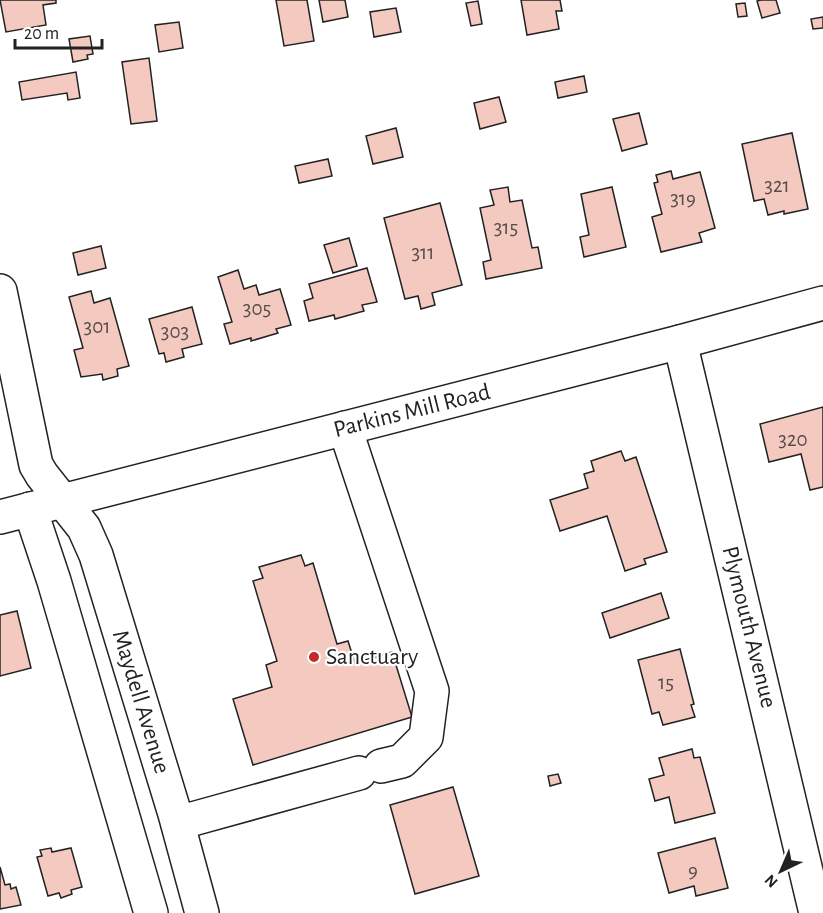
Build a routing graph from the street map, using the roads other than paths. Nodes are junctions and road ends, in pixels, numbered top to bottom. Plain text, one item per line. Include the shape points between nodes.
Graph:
1 (0, 291) edge
2 (823, 303) edge
3 (680, 342) junction
4 (345, 428) junction
5 (62, 500) junction
6 (15, 513) edge
7 (178, 823) junction
8 (151, 913) edge
9 (202, 913) edge
10 (816, 913) edge

1 - 5 street, Maydell Avenue via 36,465
2 - 3 street, Parkins Mill Road
3 - 4 street, Parkins Mill Road
3 - 10 street, Plymouth Avenue
4 - 5 street, Parkins Mill Road
4 - 7 street via 432,692 426,737 402,761
5 - 6 street, Parkins Mill Road
5 - 7 street, Maydell Avenue via 84,528 96,555
6 - 8 street via 54,581
7 - 9 street, Maydell Avenue

